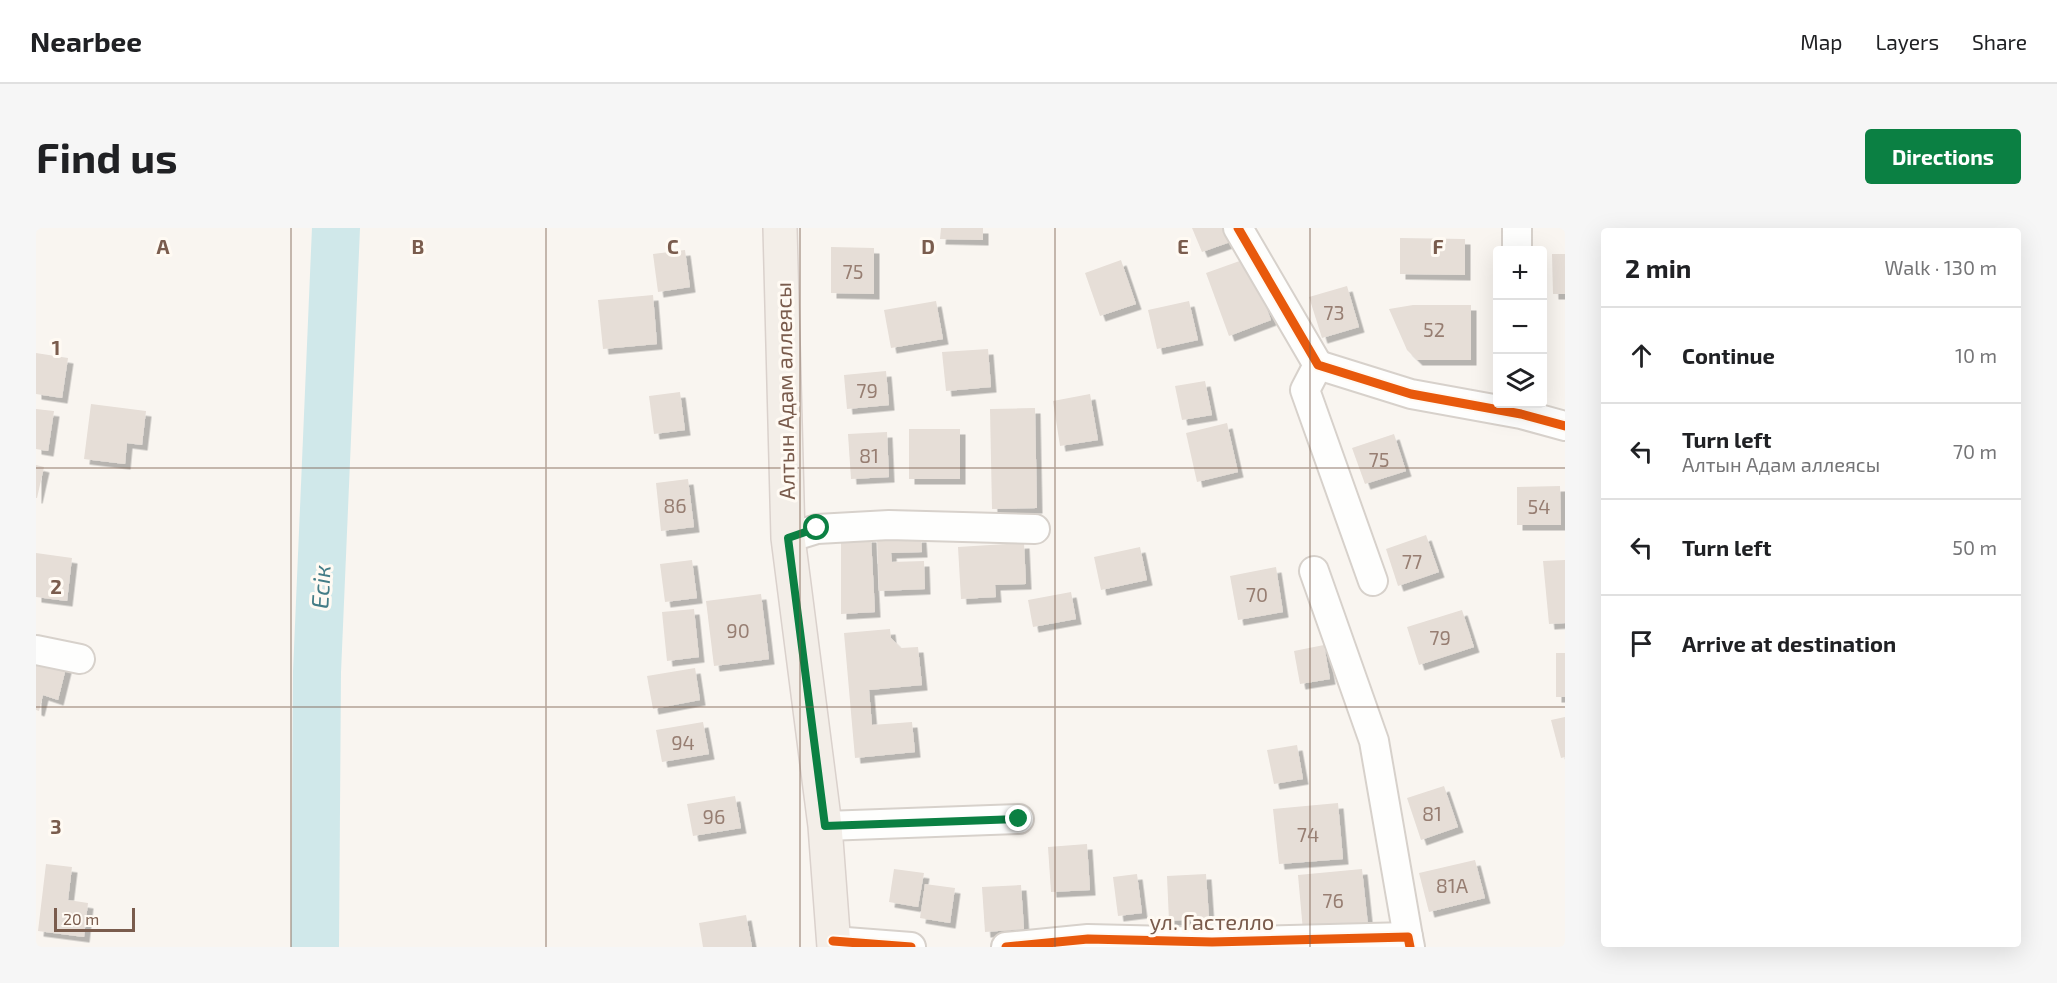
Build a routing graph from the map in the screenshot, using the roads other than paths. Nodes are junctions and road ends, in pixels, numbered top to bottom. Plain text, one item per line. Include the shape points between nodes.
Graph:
1 (780, 228) edge
2 (1238, 228) edge
3 (1516, 228) edge
4 (1517, 246) edge
5 (1318, 365) junction
6 (1521, 409) edge
7 (1565, 426) edge
8 (1035, 529) dead end
9 (788, 538) junction
10 (1314, 571) dead end
11 (1373, 581) dead end
12 (36, 650) edge
13 (80, 659) dead end
14 (1019, 819) dead end
15 (825, 826) junction
16 (1409, 942) edge
17 (833, 944) edge
18 (911, 947) edge
19 (1006, 947) edge

1 - 9 main road, Алтын Адам аллеясы
2 - 5 street
3 - 4 street
5 - 6 street via 1411,394
5 - 11 street via 1305,390
6 - 7 street
8 - 9 street via 890,525 817,528
9 - 15 main road, Алтын Адам аллеясы
10 - 16 street via 1374,741
12 - 13 street
14 - 15 street
15 - 17 main road, Алтын Адам аллеясы
16 - 19 street, ул. Гастелло via 1088,939
17 - 18 street

